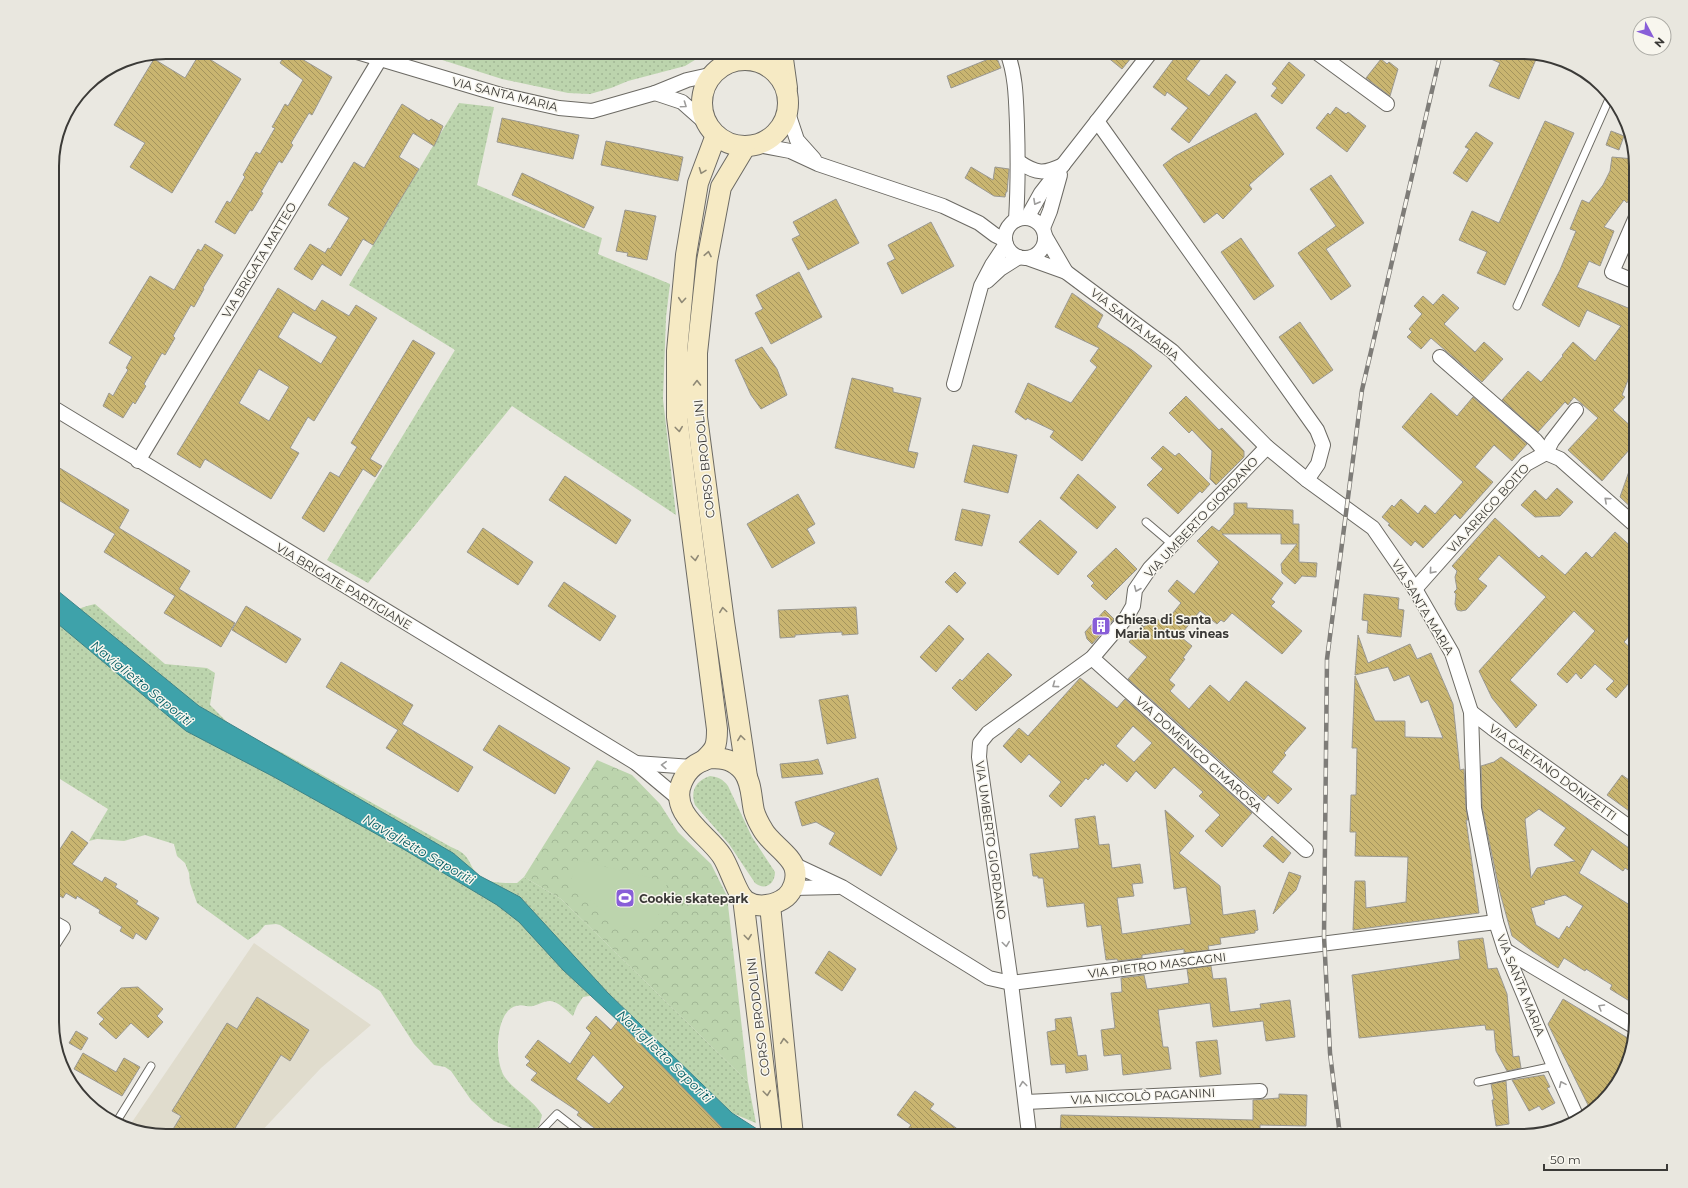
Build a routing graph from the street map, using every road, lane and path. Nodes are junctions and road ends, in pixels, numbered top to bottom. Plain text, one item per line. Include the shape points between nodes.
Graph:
1 (380, 59) joint
2 (736, 59) edge
3 (750, 59) edge
4 (783, 59) edge
5 (1010, 59) edge
6 (1146, 59) edge
7 (1326, 59) edge
8 (714, 74) junction
9 (787, 92) junction
10 (655, 93) junction
11 (1608, 103) edge
12 (1387, 104) dead end
13 (788, 113) junction
14 (1097, 121) junction
15 (712, 130) junction
16 (752, 146) junction
17 (1019, 162) junction
18 (818, 164) junction
19 (1064, 165) junction
20 (1019, 220) junction
21 (979, 223) junction
22 (1044, 232) junction
23 (1629, 233) edge
24 (1006, 242) junction
25 (1023, 257) junction
26 (1066, 272) junction
27 (1629, 279) edge
28 (981, 286) junction
29 (1517, 306) dead end
30 (1440, 357) dead end
31 (954, 384) dead end
32 (1576, 410) dead end
33 (59, 411) edge
34 (1266, 447) junction
35 (1546, 453) junction
36 (138, 460) junction
37 (1307, 480) junction
38 (1629, 520) edge
39 (1146, 522) dead end
40 (1172, 544) junction
41 (1415, 589) junction
42 (1092, 658) junction
43 (1471, 712) junction
44 (636, 763) junction
45 (698, 764) junction
46 (747, 777) junction
47 (679, 799) junction
48 (1629, 827) edge
49 (1306, 850) dead end
50 (793, 864) junction
51 (842, 887) junction
52 (793, 888) junction
53 (743, 898) junction
54 (770, 904) junction
55 (1496, 922) junction
56 (59, 926) edge
57 (59, 934) edge
58 (1505, 950) junction
59 (1011, 983) junction
60 (1629, 1023) edge
61 (151, 1066) dead end
62 (1554, 1066) junction
63 (1478, 1082) dead end
64 (1260, 1091) dead end
65 (1026, 1102) junction
66 (1575, 1114) edge
67 (119, 1118) edge
68 (543, 1129) edge
69 (576, 1129) edge
70 (771, 1129) edge
71 (792, 1129) edge
72 (1029, 1129) edge

1 - 10 street, VIA SANTA MARIA via 501,95 559,108 592,111
1 - 36 street, VIA BRIGATA MATTEO
2 - 8 main road
3 - 9 main road via 777,74
4 - 9 main road
5 - 17 street via 1016,98
6 - 14 street
7 - 12 street
8 - 10 street, VIA SANTA MARIA via 687,80
8 - 15 main road via 706,85 702,98 703,112
9 - 13 main road
10 -> 15 street via 682,102
11 - 29 lane
13 - 16 main road, CORSO BRODOLINI via 777,133
13 - 18 street via 797,140
14 - 19 street
14 - 37 street via 1317,430 1323,445 1318,464
15 - 16 main road via 729,144
15 -> 45 main road, CORSO BRODOLINI via 698,183 686,255 677,351 677,417 717,729 714,751
16 - 18 street via 790,151
46 -> 16 main road, CORSO BRODOLINI via 697,418 697,353 707,261 721,187
17 - 19 street via 1032,170 1042,171
17 - 20 street
18 - 21 street via 943,206
19 -> 20 street
19 - 22 street
20 - 21 street
20 - 22 street via 1031,218 1038,222
20 - 24 street via 1006,232
21 - 24 street
22 - 25 street via 1041,250 1034,255
22 - 26 street, VIA SANTA MARIA
23 - 27 street via 1612,272
24 - 25 street via 1012,253
24 - 28 street
25 - 26 street, VIA SANTA MARIA
25 - 28 street via 1000,269
26 - 34 street, VIA SANTA MARIA via 1172,351
28 - 31 street
30 - 35 street via 1535,440
32 - 35 street
33 - 36 street, VIA BRIGATE PARTIGIANE
34 - 37 street, VIA SANTA MARIA
34 - 40 street, VIA UMBERTO GIORDANO
38 -> 35 street via 1560,459
35 -> 41 street, VIA ARRIGO BOITO via 1526,464
36 - 44 street, VIA BRIGATE PARTIGIANE
37 - 41 street, VIA SANTA MARIA via 1373,528
39 - 40 lane
40 -> 42 street, VIA UMBERTO GIORDANO via 1150,568 1135,590 1133,606 1126,618
41 - 43 street, VIA SANTA MARIA via 1452,653
42 - 49 street, VIA DOMENICO CIMAROSA
42 -> 59 street, VIA UMBERTO GIORDANO via 988,732 980,743 979,757
43 - 48 street, VIA GAETANO DONIZETTI
43 - 55 street, VIA SANTA MARIA via 1474,808
45 -> 44 street, VIA BRIGATE PARTIGIANE
44 - 47 street, VIA BRIGATE PARTIGIANE
45 - 46 main road via 711,758 728,759
45 - 47 main road, CORSO BRODOLINI via 687,771 680,787
46 - 50 main road, CORSO BRODOLINI via 754,811 762,829
47 - 53 main road, CORSO BRODOLINI via 688,820 722,856
50 - 51 street, VIA PIETRO MASCAGNI
50 - 52 main road via 796,876
51 - 52 street
51 - 59 street, VIA PIETRO MASCAGNI via 989,978
52 - 54 main road via 780,901
53 - 54 main road via 756,905
53 -> 70 main road, CORSO BRODOLINI
71 -> 54 main road, CORSO BRODOLINI
55 - 58 street, VIA SANTA MARIA
55 - 59 street, VIA PIETRO MASCAGNI
56 - 57 street via 63,928
60 -> 58 street
58 - 62 street, VIA SANTA MARIA
65 -> 59 street, VIA UMBERTO GIORDANO
61 - 67 lane
62 - 63 lane
66 -> 62 street, VIA SANTA MARIA
64 - 65 street, VIA NICCOLÒ PAGANINI
65 - 72 street, VIA UMBERTO GIORDANO
68 - 69 lane via 557,1114

